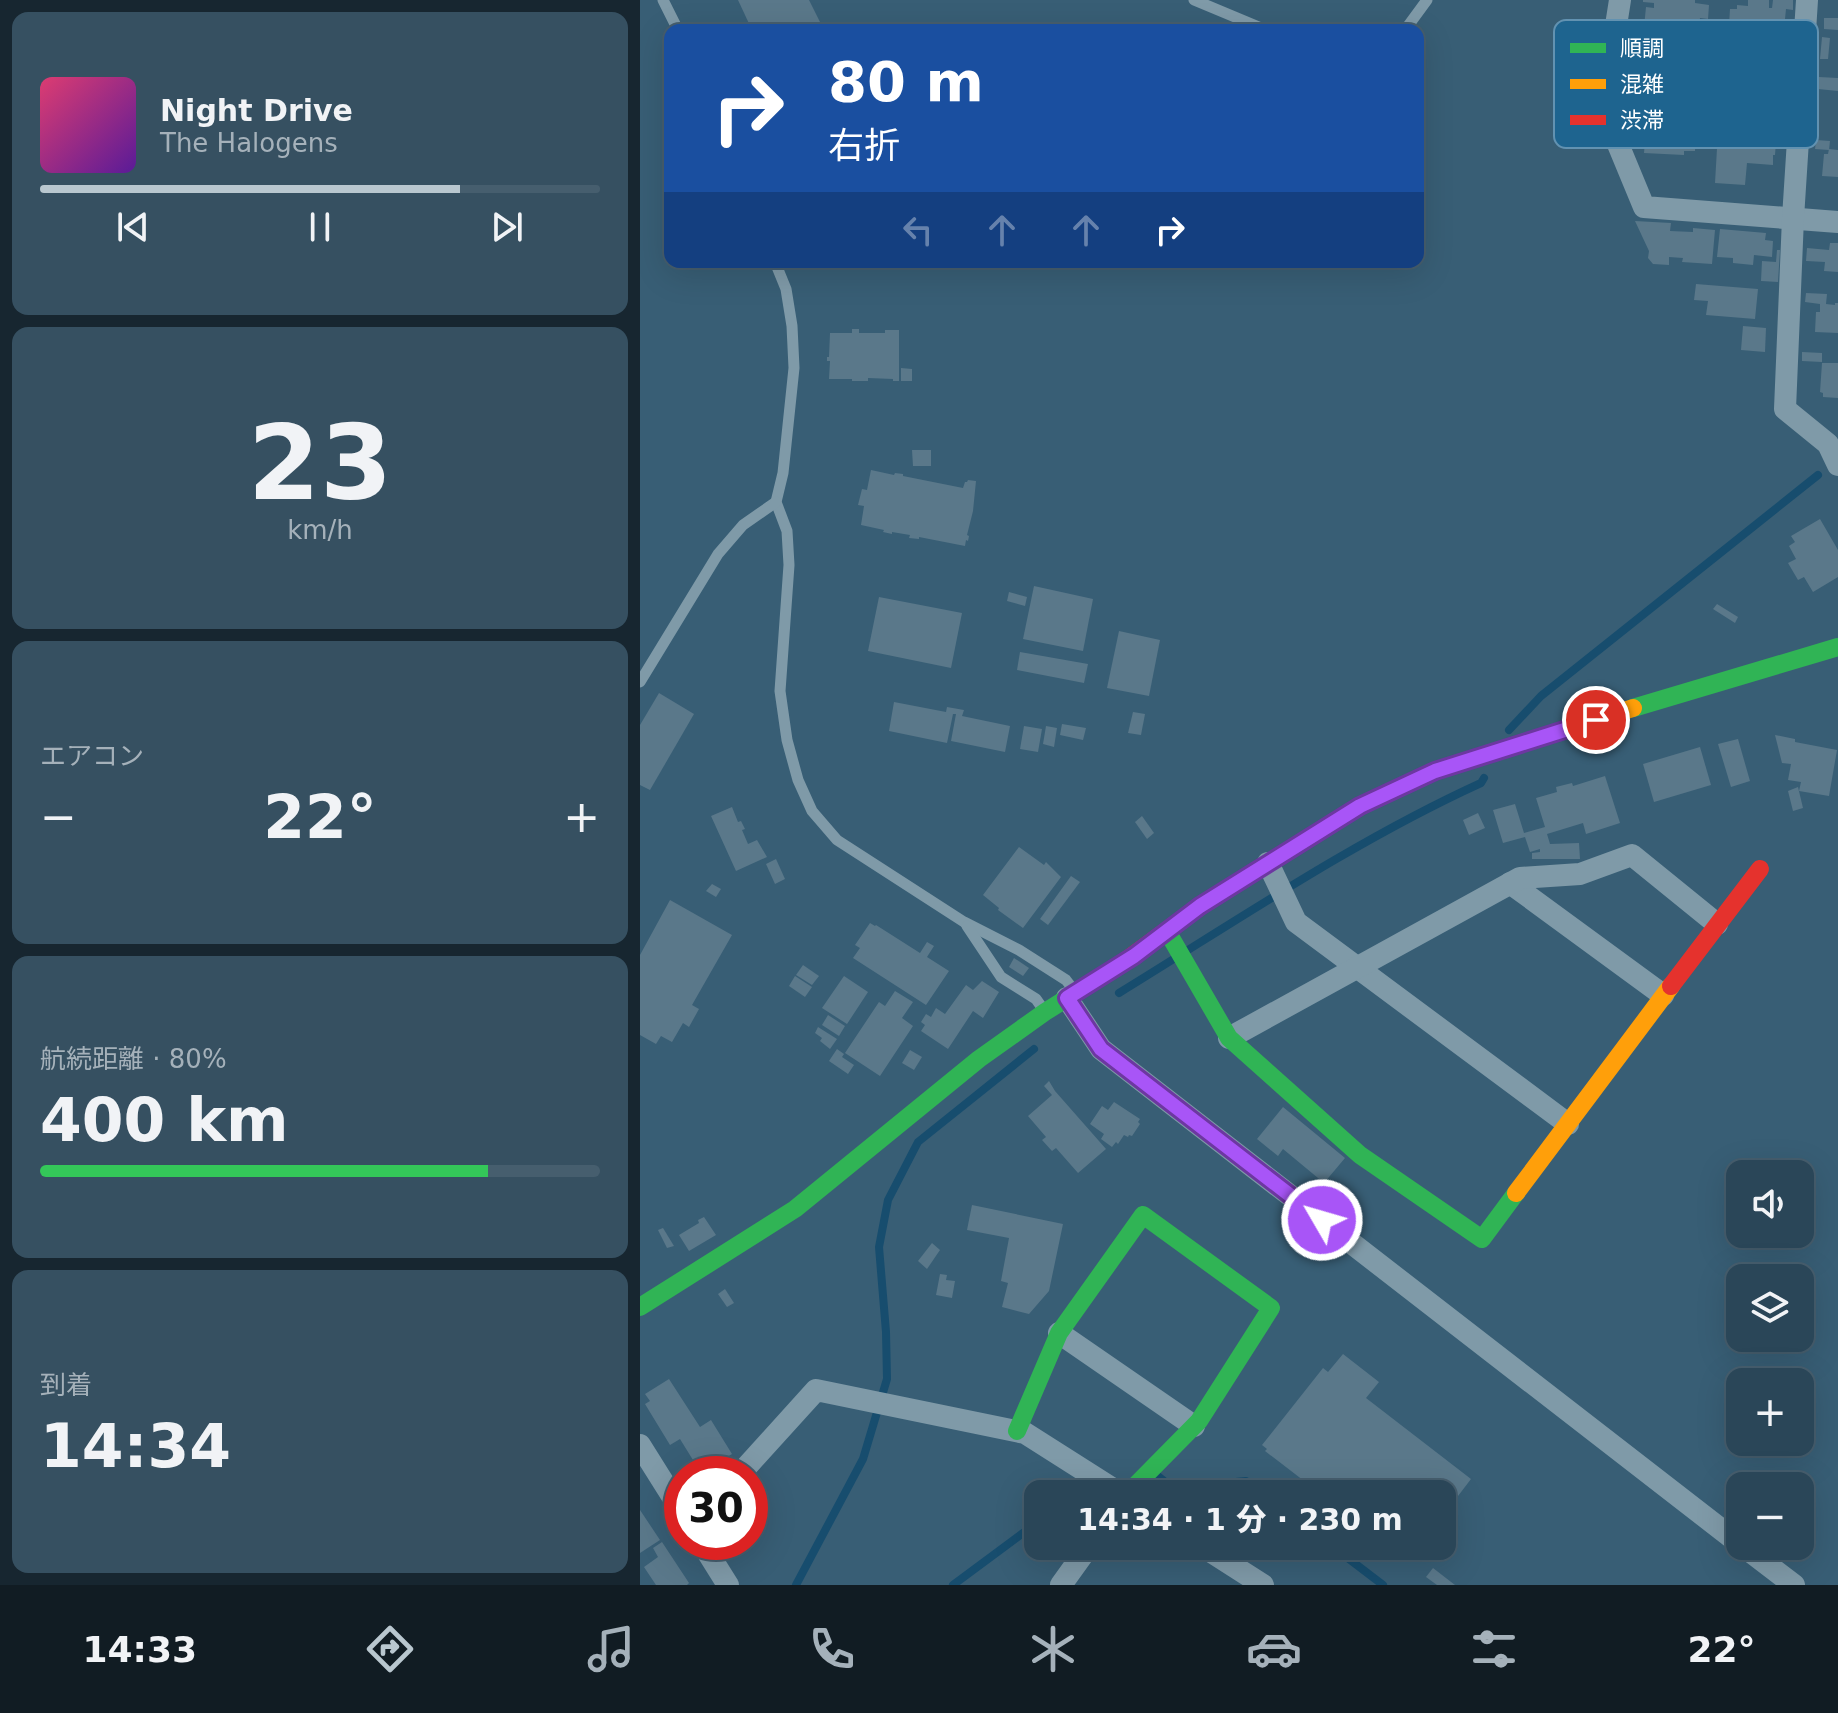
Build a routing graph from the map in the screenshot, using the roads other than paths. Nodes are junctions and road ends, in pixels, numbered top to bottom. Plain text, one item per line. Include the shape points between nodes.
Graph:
1 (663, 0) edge
2 (1194, 0) edge
3 (1427, 0) edge
4 (1620, 0) edge
5 (1807, 0) edge
6 (1617, 20) edge
7 (1806, 20) edge
8 (675, 24) edge
9 (1252, 24) edge
10 (1409, 24) edge
11 (1620, 148) edge
12 (1797, 148) edge
13 (1793, 218) junction
14 (1838, 222) edge
15 (777, 268) edge
16 (1838, 465) edge
17 (776, 502) junction
18 (1838, 647) edge
19 (640, 682) edge
20 (1268, 863) junction
21 (1760, 869) dead end
22 (1510, 883) junction
23 (964, 922) junction
24 (1717, 924) junction
25 (1167, 931) junction
26 (1357, 967) junction
27 (1663, 995) junction
28 (1072, 996) junction
29 (1045, 1012) junction
30 (1229, 1038) junction
31 (1568, 1124) junction
32 (640, 1307) edge
33 (1059, 1333) junction
34 (1194, 1426) junction
35 (1017, 1431) junction
36 (640, 1445) edge
37 (756, 1456) edge
38 (1101, 1480) edge
39 (1138, 1480) edge
40 (664, 1483) edge
41 (1726, 1533) edge
42 (712, 1560) edge
43 (1079, 1560) edge
44 (1224, 1560) edge
45 (1762, 1560) edge
46 (728, 1585) edge
47 (1061, 1585) edge
48 (1263, 1585) edge
49 (1794, 1585) edge

1 - 8 lane
2 - 9 lane
3 - 10 lane
4 - 6 street
5 - 7 street
11 - 13 street via 1644,207
12 - 13 street
13 - 14 street
13 - 16 street via 1785,409 1828,444
15 - 17 lane via 786,289 794,368
17 - 19 lane via 743,525 718,554
17 - 23 lane via 787,531 789,565 780,691 787,740 812,811 837,840
18 - 20 street via 1435,771 1360,806
20 - 25 street
20 - 26 street via 1296,922
21 - 24 street
22 - 24 street via 1580,874 1632,855
22 - 26 street
22 - 27 street
23 - 28 lane via 1066,980
23 - 29 lane via 1001,977 1036,999
24 - 27 street
25 - 28 street
25 - 30 street
26 - 30 street
26 - 31 street
27 - 31 street
28 - 29 street
28 - 41 street via 1101,1049
29 - 32 street via 795,1209
30 - 31 street via 1360,1155 1482,1239
33 - 34 street
33 - 34 street via 1143,1215 1271,1308
33 - 35 street
34 - 39 street
35 - 37 street via 816,1390
35 - 38 street
36 - 40 street
42 - 46 street
43 - 47 street
44 - 48 street
45 - 49 street

